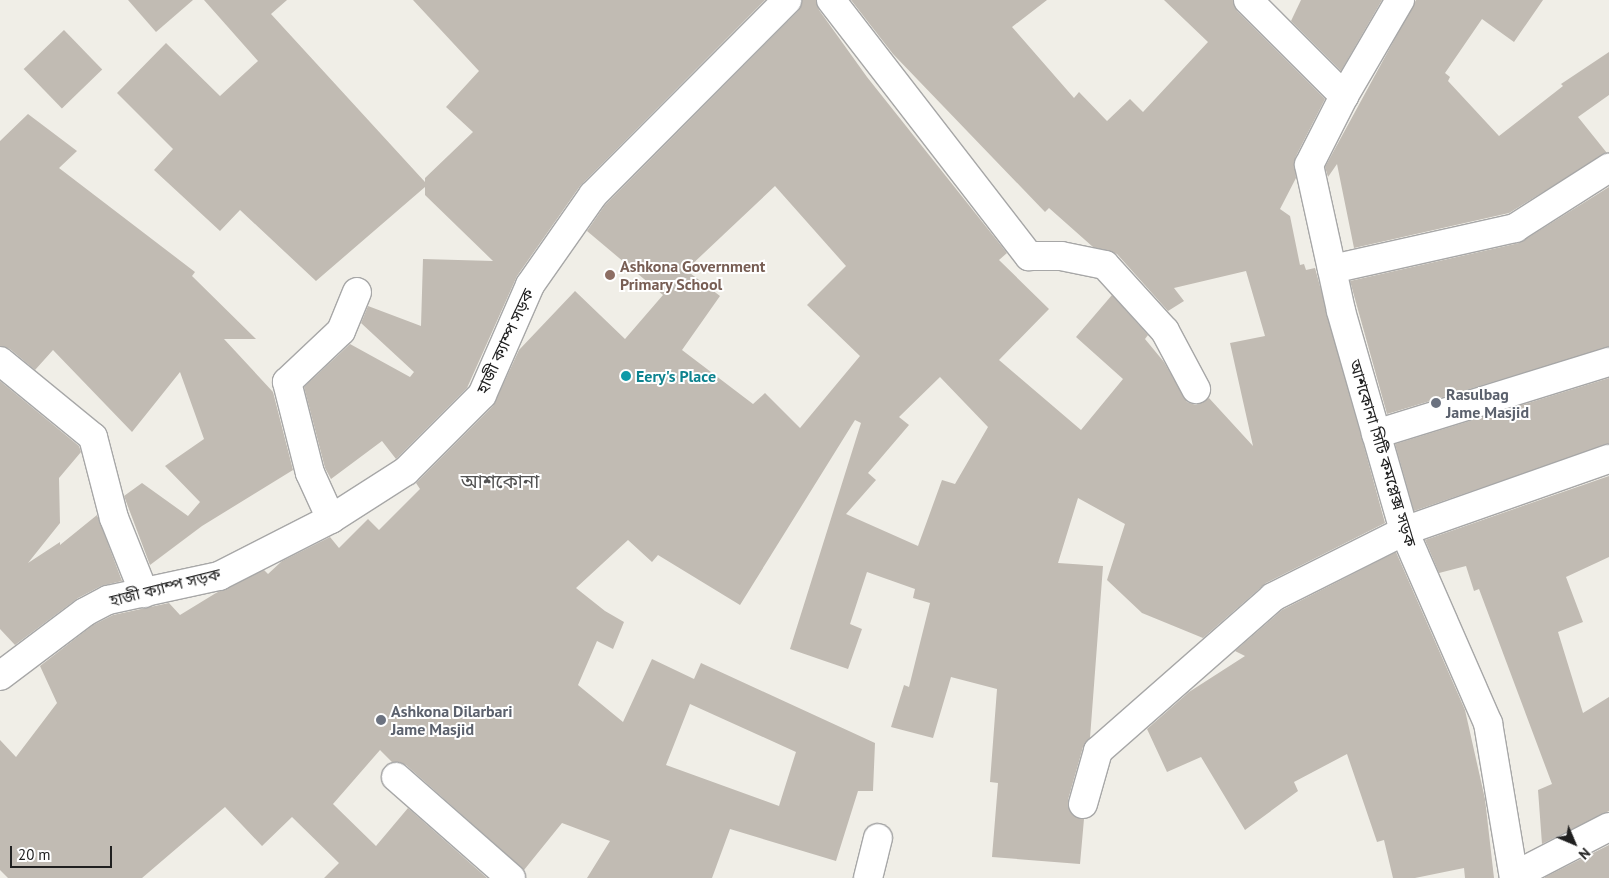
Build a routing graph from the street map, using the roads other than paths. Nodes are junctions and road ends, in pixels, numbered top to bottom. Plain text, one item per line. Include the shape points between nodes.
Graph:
1 (787, 0) edge
2 (831, 0) edge
3 (1248, 0) edge
4 (1400, 0) edge
5 (1344, 96) junction
6 (1609, 168) edge
7 (1332, 269) junction
8 (357, 292) dead end
9 (0, 361) edge
10 (1609, 362) edge
11 (1196, 389) dead end
12 (1376, 434) junction
13 (1609, 459) edge
14 (331, 518) junction
15 (1404, 531) junction
16 (144, 593) junction
17 (0, 676) edge
18 (396, 777) dead end
19 (1083, 804) dead end
20 (1609, 827) edge
21 (878, 838) dead end
22 (1514, 877) edge
23 (511, 878) edge
24 (868, 878) edge

1 - 14 street, হাজী ক্যাম্প সড়ক via 593,195 530,285 482,395 406,471
2 - 11 street via 1029,256 1061,256 1105,265 1165,331
3 - 5 street
4 - 5 street
5 - 7 street, আশকোনা সিটি কমপ্লেক্স সড়ক via 1309,165
6 - 7 street via 1515,228
7 - 12 street, আশকোনা সিটি কমপ্লেক্স সড়ক
8 - 14 street via 341,331 288,382 310,473
9 - 16 street via 93,436 114,518
10 - 12 street
12 - 15 street, আশকোনা সিটি কমপ্লেক্স সড়ক
13 - 15 street
14 - 16 street, হাজী ক্যাম্প সড়ক via 219,576
15 - 19 street via 1273,597 1098,751
15 - 22 street, আশকোনা সিটি কমপ্লেক্স সড়ক via 1488,723
16 - 17 street, হাজী ক্যাম্প সড়ক via 108,600 85,612
18 - 23 street
20 - 22 street
21 - 24 street

